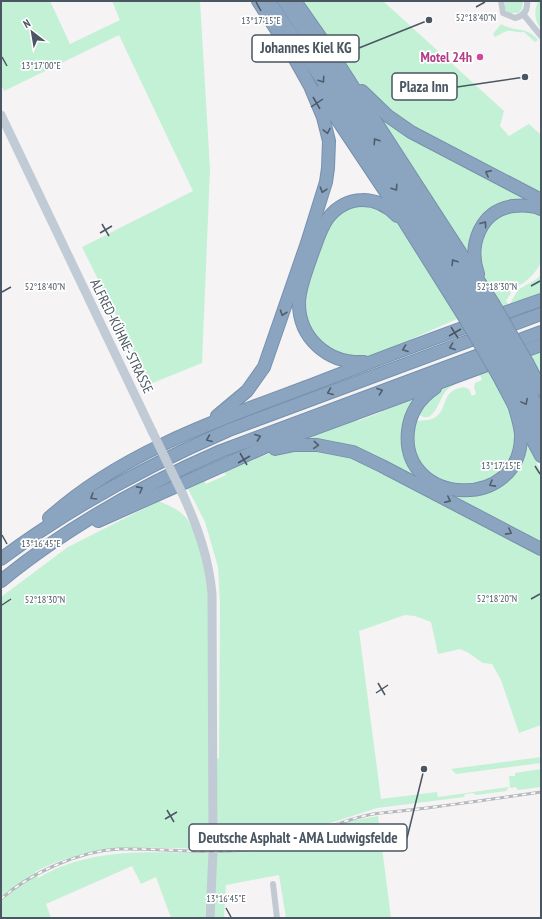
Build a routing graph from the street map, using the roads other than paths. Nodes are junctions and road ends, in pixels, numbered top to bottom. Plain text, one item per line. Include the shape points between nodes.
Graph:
1 (258, 1) edge
2 (269, 1) edge
3 (284, 1) edge
4 (295, 1) edge
5 (501, 1) edge
6 (527, 1) edge
7 (523, 14) junction
8 (541, 36) edge
9 (287, 45) junction
10 (330, 51) junction
11 (1, 115) edge
12 (541, 200) edge
13 (541, 209) edge
14 (415, 238) junction
15 (485, 291) junction
16 (541, 296) edge
17 (541, 300) edge
18 (478, 309) junction
19 (541, 314) edge
20 (494, 316) junction
21 (541, 332) edge
22 (541, 345) edge
23 (388, 356) junction
24 (487, 365) junction
25 (513, 369) junction
26 (541, 389) edge
27 (513, 401) junction
28 (541, 413) edge
29 (541, 434) edge
30 (183, 435) junction
31 (250, 453) junction
32 (541, 456) edge
33 (70, 532) junction
34 (541, 549) edge
35 (13, 550) junction
36 (1, 559) edge
37 (1, 581) edge
38 (273, 884) dead end
39 (210, 918) edge
40 (276, 918) edge

1 - 9 highway
2 -> 18 highway
18 -> 3 highway via 425,215
4 - 10 highway
5 - 7 street via 501,9 506,16 515,18
6 - 7 street
7 - 8 street
9 - 14 highway
9 -> 30 highway via 304,74 327,130 329,151 326,182 264,367 247,391 234,403
12 -> 10 highway via 426,140 390,118 360,89
10 - 15 highway
11 - 39 main road, ALFRED-KÜHNE-STRASSE, bridge via 184,496 198,529 211,572 213,852
15 -> 13 highway via 474,261 475,240 482,225 508,207 529,206
14 - 18 highway
14 - 23 highway via 388,208 366,199 354,200 333,214 321,232 301,288 300,314 303,326 323,352 343,361 364,362
15 - 18 highway
16 - 20 highway
17 - 20 highway
18 - 25 highway, bridge
18 - 25 highway, bridge
19 -> 35 highway via 187,448 93,497
20 -> 23 highway
33 -> 21 highway via 146,486 220,451
22 - 24 highway
23 - 30 highway
27 -> 24 highway via 520,427 520,442 516,458 504,475 486,488 470,492 451,490 435,484 421,472 411,455 408,442 409,424 414,410 433,389
24 - 31 highway
25 - 26 highway
25 - 27 highway
25 - 28 highway
25 -> 29 highway
27 - 32 highway
30 - 35 highway via 94,483 63,505
31 - 33 highway
31 -> 34 highway via 304,444 329,446 353,452
33 - 37 highway
35 - 36 highway
38 - 40 street

